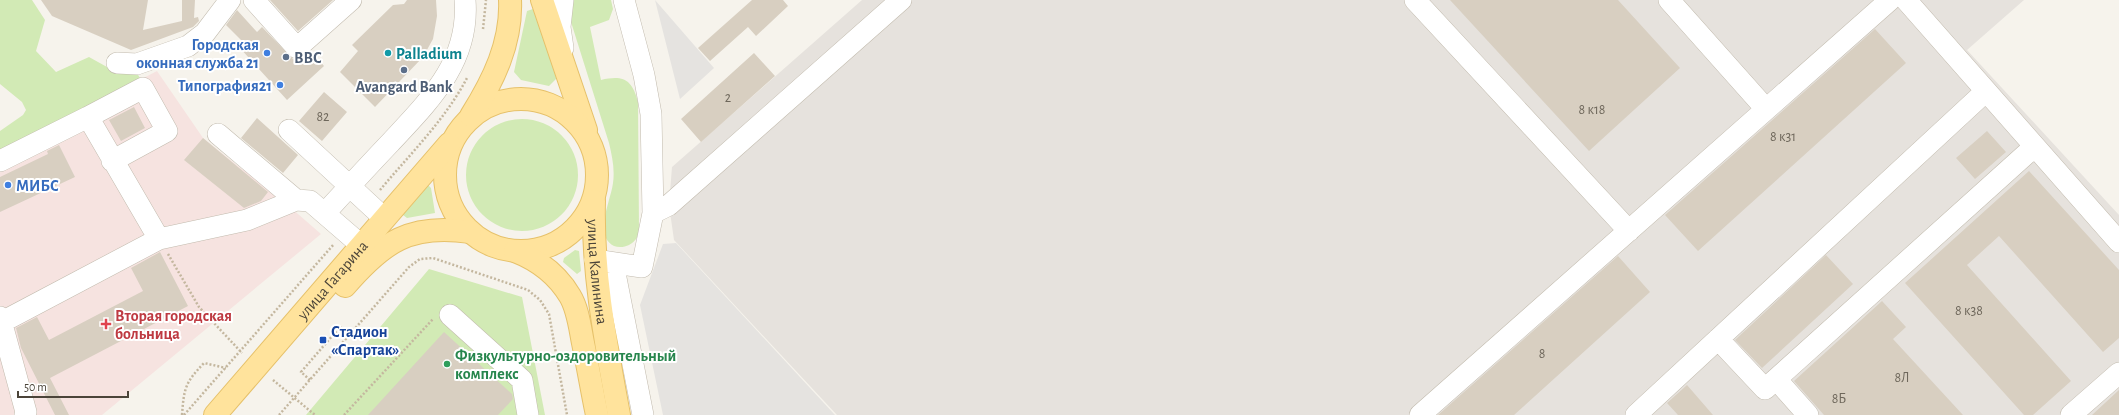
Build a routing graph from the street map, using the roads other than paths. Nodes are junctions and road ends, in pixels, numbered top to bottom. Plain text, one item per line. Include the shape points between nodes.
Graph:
1 (230, 0) edge
2 (254, 0) edge
3 (351, 0) edge
4 (465, 0) edge
5 (510, 0) edge
6 (542, 0) edge
7 (563, 0) edge
8 (624, 0) edge
9 (901, 0) edge
10 (1416, 0) edge
11 (1669, 0) edge
12 (1890, 0) edge
13 (1906, 0) edge
14 (117, 63) dead end
15 (566, 68) junction
16 (1985, 92) junction
17 (1766, 109) junction
18 (88, 117) junction
19 (471, 117) junction
20 (289, 130) dead end
21 (218, 134) dead end
22 (588, 137) junction
23 (450, 144) junction
24 (2034, 147) junction
25 (112, 160) junction
26 (0, 161) edge
27 (350, 186) junction
28 (296, 200) junction
29 (594, 200) junction
30 (325, 212) junction
31 (653, 213) junction
32 (384, 218) junction
33 (1628, 231) junction
34 (470, 232) junction
35 (159, 239) junction
36 (2119, 242) edge
37 (361, 245) junction
38 (510, 250) junction
39 (604, 261) junction
40 (450, 315) road end
41 (1, 320) edge
42 (1718, 339) junction
43 (2119, 373) edge
44 (1776, 379) junction
45 (25, 415) edge
46 (215, 415) edge
47 (232, 415) edge
48 (528, 415) edge
49 (597, 415) edge
50 (619, 415) edge
51 (643, 415) edge
52 (1420, 415) edge
53 (1636, 415) edge
54 (1808, 415) edge
55 (2071, 415) edge

1 - 14 street via 205,33 188,46 137,64
2 - 3 street via 297,48
4 - 27 street via 466,18 459,50 444,81
5 - 19 main road via 504,50 488,89
6 - 15 main road
7 - 15 street via 560,27
8 - 31 street via 644,75 651,114
9 - 31 street via 669,205
10 - 33 street
11 - 17 street
12 - 17 street
13 - 16 street
15 - 22 main road
16 - 24 street
16 - 42 street
17 - 33 street
18 - 25 street
18 - 25 street via 142,88 167,131
18 - 26 street
19 - 22 main road via 493,105 525,98 559,108 574,119
19 - 23 main road, улица Гагарина
20 - 27 street
21 - 28 street
22 - 29 main road via 598,170
23 - 32 main road, улица Гагарина
23 - 34 main road via 444,161 449,199 456,214
24 - 36 street
24 - 44 street
25 - 35 street
27 - 30 street
27 - 32 street
28 - 30 street via 310,201
28 - 35 street via 247,220
29 - 38 main road via 578,227 566,237 551,245 532,250
29 - 39 main road, улица Калинина via 593,241
30 - 37 street
31 - 39 street via 642,267
32 - 37 main road, улица Гагарина
33 - 52 street
34 - 38 main road, улица Калинина via 488,243
34 - 47 main road, улица Гагарина via 448,228 428,229 396,240 377,253
35 - 41 street
37 - 46 main road, улица Гагарина
38 - 49 main road, улица Калинина via 529,257 545,267 571,298 579,323
39 - 50 main road, улица Калинина via 606,344
39 - 51 street
40 - 48 street via 522,380
41 - 45 street
42 - 44 street via 1765,389
42 - 53 street
43 - 55 street
44 - 54 street

